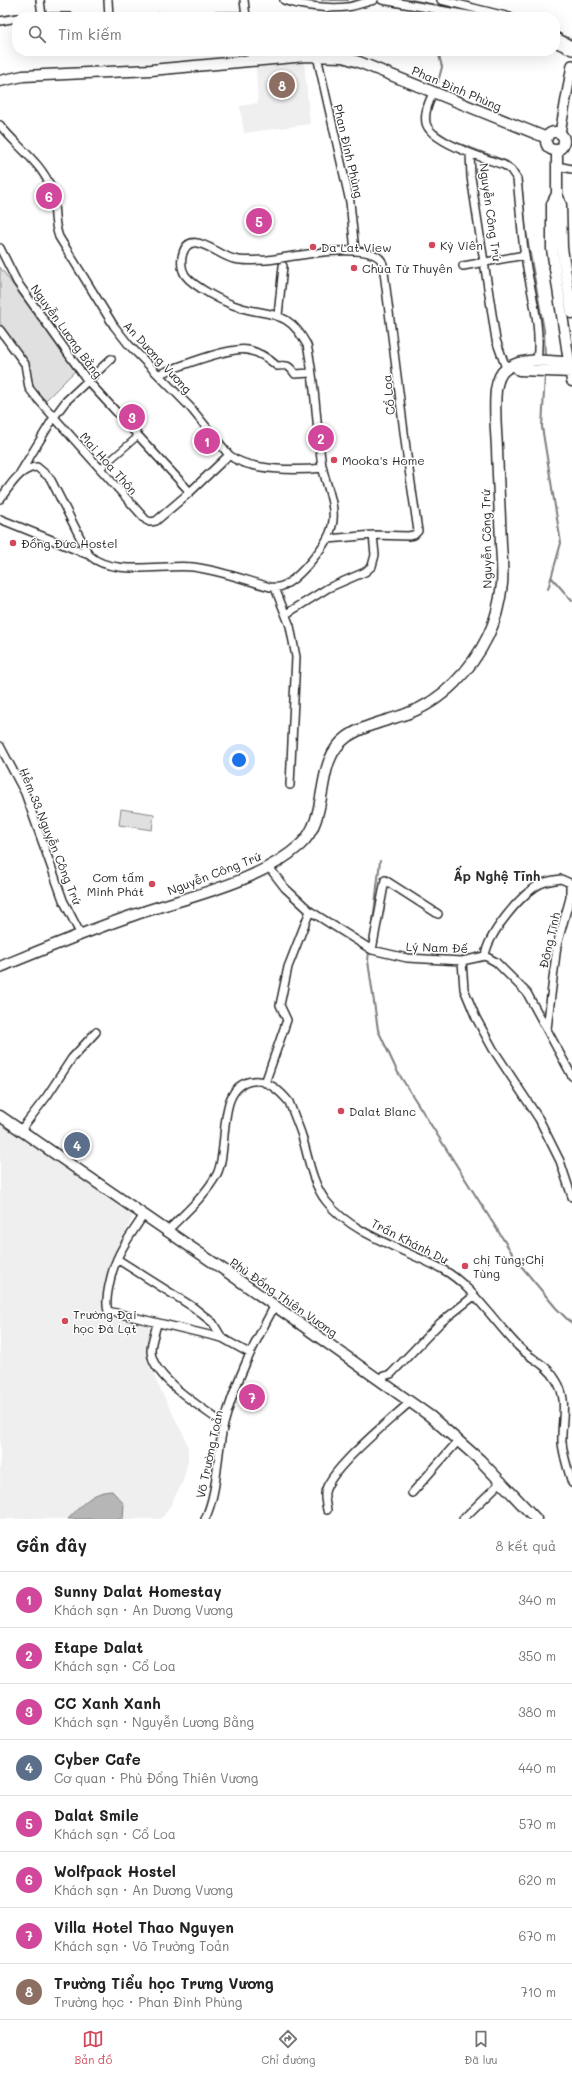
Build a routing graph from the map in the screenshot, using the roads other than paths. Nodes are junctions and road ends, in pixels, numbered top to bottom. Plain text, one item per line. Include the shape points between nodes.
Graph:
1 (40, 0) edge
2 (108, 0) edge
3 (244, 0) edge
4 (284, 0) edge
5 (374, 0) edge
6 (382, 0) edge
7 (441, 0) edge
8 (42, 12) edge
9 (109, 12) edge
10 (246, 12) edge
11 (451, 12) edge
12 (490, 12) edge
13 (12, 19) edge
14 (0, 21) edge
15 (560, 39) edge
16 (560, 45) edge
17 (572, 45) edge
18 (572, 51) edge
19 (251, 56) edge
20 (316, 56) junction
21 (252, 62) junction
22 (572, 64) edge
23 (0, 81) edge
24 (433, 93) junction
25 (0, 125) edge
26 (560, 134) junction
27 (547, 138) junction
28 (557, 150) junction
29 (470, 153) junction
30 (557, 166) junction
31 (572, 169) edge
32 (557, 194) junction
33 (0, 248) edge
34 (355, 251) junction
35 (525, 255) junction
36 (485, 262) junction
37 (283, 266) dead end
38 (463, 266) dead end
39 (572, 313) edge
40 (278, 316) junction
41 (0, 330) edge
42 (111, 359) dead end
43 (537, 365) junction
44 (510, 367) junction
45 (571, 370) edge
46 (311, 373) junction
47 (159, 374) junction
48 (87, 380) junction
49 (54, 417) junction
50 (138, 436) junction
51 (229, 455) junction
52 (323, 468) junction
53 (100, 469) junction
54 (19, 475) junction
55 (190, 492) junction
56 (0, 500) edge
57 (0, 519) edge
58 (373, 535) junction
59 (328, 539) junction
60 (89, 555) junction
61 (275, 588) junction
62 (286, 614) junction
63 (0, 746) edge
64 (290, 784) dead end
65 (268, 866) junction
66 (310, 912) junction
67 (438, 914) dead end
68 (81, 935) junction
69 (372, 950) junction
70 (485, 956) junction
71 (462, 961) junction
72 (0, 967) edge
73 (547, 1029) junction
74 (96, 1032) dead end
75 (572, 1076) edge
76 (265, 1083) junction
77 (0, 1116) edge
78 (20, 1131) junction
79 (572, 1197) edge
80 (143, 1216) junction
81 (167, 1231) junction
82 (117, 1259) junction
83 (474, 1296) junction
84 (274, 1307) junction
85 (157, 1324) junction
86 (222, 1338) junction
87 (249, 1353) junction
88 (377, 1378) junction
89 (410, 1402) junction
90 (224, 1424) junction
91 (458, 1440) junction
92 (502, 1481) junction
93 (572, 1483) edge
94 (412, 1493) dead end
95 (327, 1510) dead end
96 (205, 1519) edge
97 (463, 1519) edge
98 (536, 1519) edge

1 - 8 street
2 - 9 street
3 - 10 street
4 - 5 street via 337,7
6 - 11 street
7 - 12 street
13 - 14 street
15 - 17 street
16 - 18 street
19 - 21 street
20 - 21 main road, Phan Đình Phùng
20 - 24 main road, Phan Đình Phùng via 343,57 359,62
20 - 34 street, Phan Đinh Phùng via 350,202
21 - 23 main road, Phan Đình Phùng via 47,74
22 - 26 street
24 - 27 main road, Phan Đình Phùng
24 - 29 street, Nguyễn Công Trứ via 426,110 428,127 448,144
25 - 47 street, An Dương Vương via 48,183 53,196 56,229 88,287 129,345
26 - 27 main road via 551,133
26 - 28 main road via 564,138 564,144
27 - 28 main road via 548,147
28 - 30 main road
29 - 35 street, Nguyễn Công Trứ via 504,165 517,179
29 - 36 street, Nguyễn Công Trứ via 471,177
30 - 31 street
30 - 32 main road
32 - 39 main road via 561,205 560,228 564,269
32 - 45 main road via 552,204 552,249
33 - 48 street, Nguyễn Lương Bằng via 18,282
34 - 40 street, Cổ Loa via 244,260 223,256 205,244 197,242 184,250 184,274 209,293 239,308
34 - 58 street, Cổ Loa via 374,254 383,264 407,456 419,525 414,535
35 - 36 street
35 - 43 street, Nguyễn Công Trứ via 537,321
36 - 38 street
36 - 44 street, Nguyễn Công Trứ via 496,340
37 - 40 street
40 - 46 street, Cổ Loa via 299,330 307,345
41 - 49 street, Mai Hoa Thôn via 25,364 29,388
42 - 48 street
43 - 44 main road via 519,362
43 - 45 main road
44 - 65 main road, Nguyễn Công Trứ via 499,380 496,399 502,586 489,634 465,670 444,693 424,707 349,735 340,743 329,761 311,832 298,846
46 - 47 street via 295,374 285,364 277,366 265,356 236,349 192,361
46 - 52 street, Cổ Loa
47 - 51 street, An Dương Vương
48 - 49 street
48 - 50 street, Nguyễn Lương Bằng
49 - 53 street, Mai Hoa Thôn
49 - 54 street
50 - 53 street
50 - 55 street, Nguyễn Lương Bằng
51 - 52 street, An Dương Vương via 236,461 250,465 305,470
51 - 55 street, Mai Hoa Thôn
52 - 59 street, Cổ Loa via 333,512 333,526
53 - 55 street, Mai Hoa Thôn via 150,522 156,521
54 - 56 street
54 - 60 street via 37,468 48,474
57 - 60 street
58 - 59 street, Cổ Loa
58 - 62 street via 375,555 372,566 365,572 328,588
59 - 61 street via 296,576
60 - 61 street via 100,562 118,567 193,567
61 - 62 street
62 - 64 street via 294,640 296,661
63 - 68 street, Hẻm 33 Nguyễn Công Trứ via 25,793 63,900
65 - 66 street, Lý Nam Đế via 285,888
65 - 68 main road, Nguyễn Công Trứ via 232,882
66 - 69 street, Lý Nam Đế
66 - 76 street via 288,967 280,1006 287,1020
67 - 69 street via 385,880
68 - 72 main road, Nguyễn Công Trứ
69 - 71 street, Lý Nam Đế via 407,958
70 - 71 street, Lý Nam Đế
70 - 73 street, Lý Nam Đế via 496,962 527,993
70 - 73 street, Đông Tĩnh via 498,926 520,901 540,885 561,879 570,883 570,898 557,945
71 - 79 street via 464,989 476,1018 539,1119 560,1161
73 - 75 street, Lý Nam Đế
74 - 78 street via 72,1058
76 - 81 street via 259,1080 246,1082 233,1093 226,1111 223,1153 217,1174
76 - 83 street, Trần Khánh Dư via 289,1102 320,1191 331,1208 389,1245 454,1275
77 - 78 main road, Phù Đổng Thiên Vương
78 - 80 main road, Phù Đổng Thiên Vương
80 - 81 main road, Phù Đổng Thiên Vương
80 - 82 street
81 - 84 main road, Phù Đổng Thiên Vương
82 - 85 street via 108,1292 108,1311
82 - 86 street via 193,1307 213,1323
83 - 88 street via 440,1323 391,1374
83 - 93 street, Trần Khánh Dư via 519,1347 548,1369 556,1379 562,1391 565,1412 562,1431 563,1451
84 - 87 street, Võ Trường Toản
84 - 88 main road, Phù Đổng Thiên Vương
85 - 86 street
85 - 90 street via 152,1351 154,1364 168,1380
86 - 87 street
87 - 90 street, Võ Trường Toản
88 - 89 main road, Phù Đổng Thiên Vương
89 - 91 main road, Phù Đổng Thiên Vương
89 - 95 street via 331,1479 325,1490
90 - 96 street, Võ Trường Toản via 214,1492
91 - 92 main road, Phù Đổng Thiên Vương
91 - 94 street
92 - 97 street
92 - 98 main road, Phù Đổng Thiên Vương

